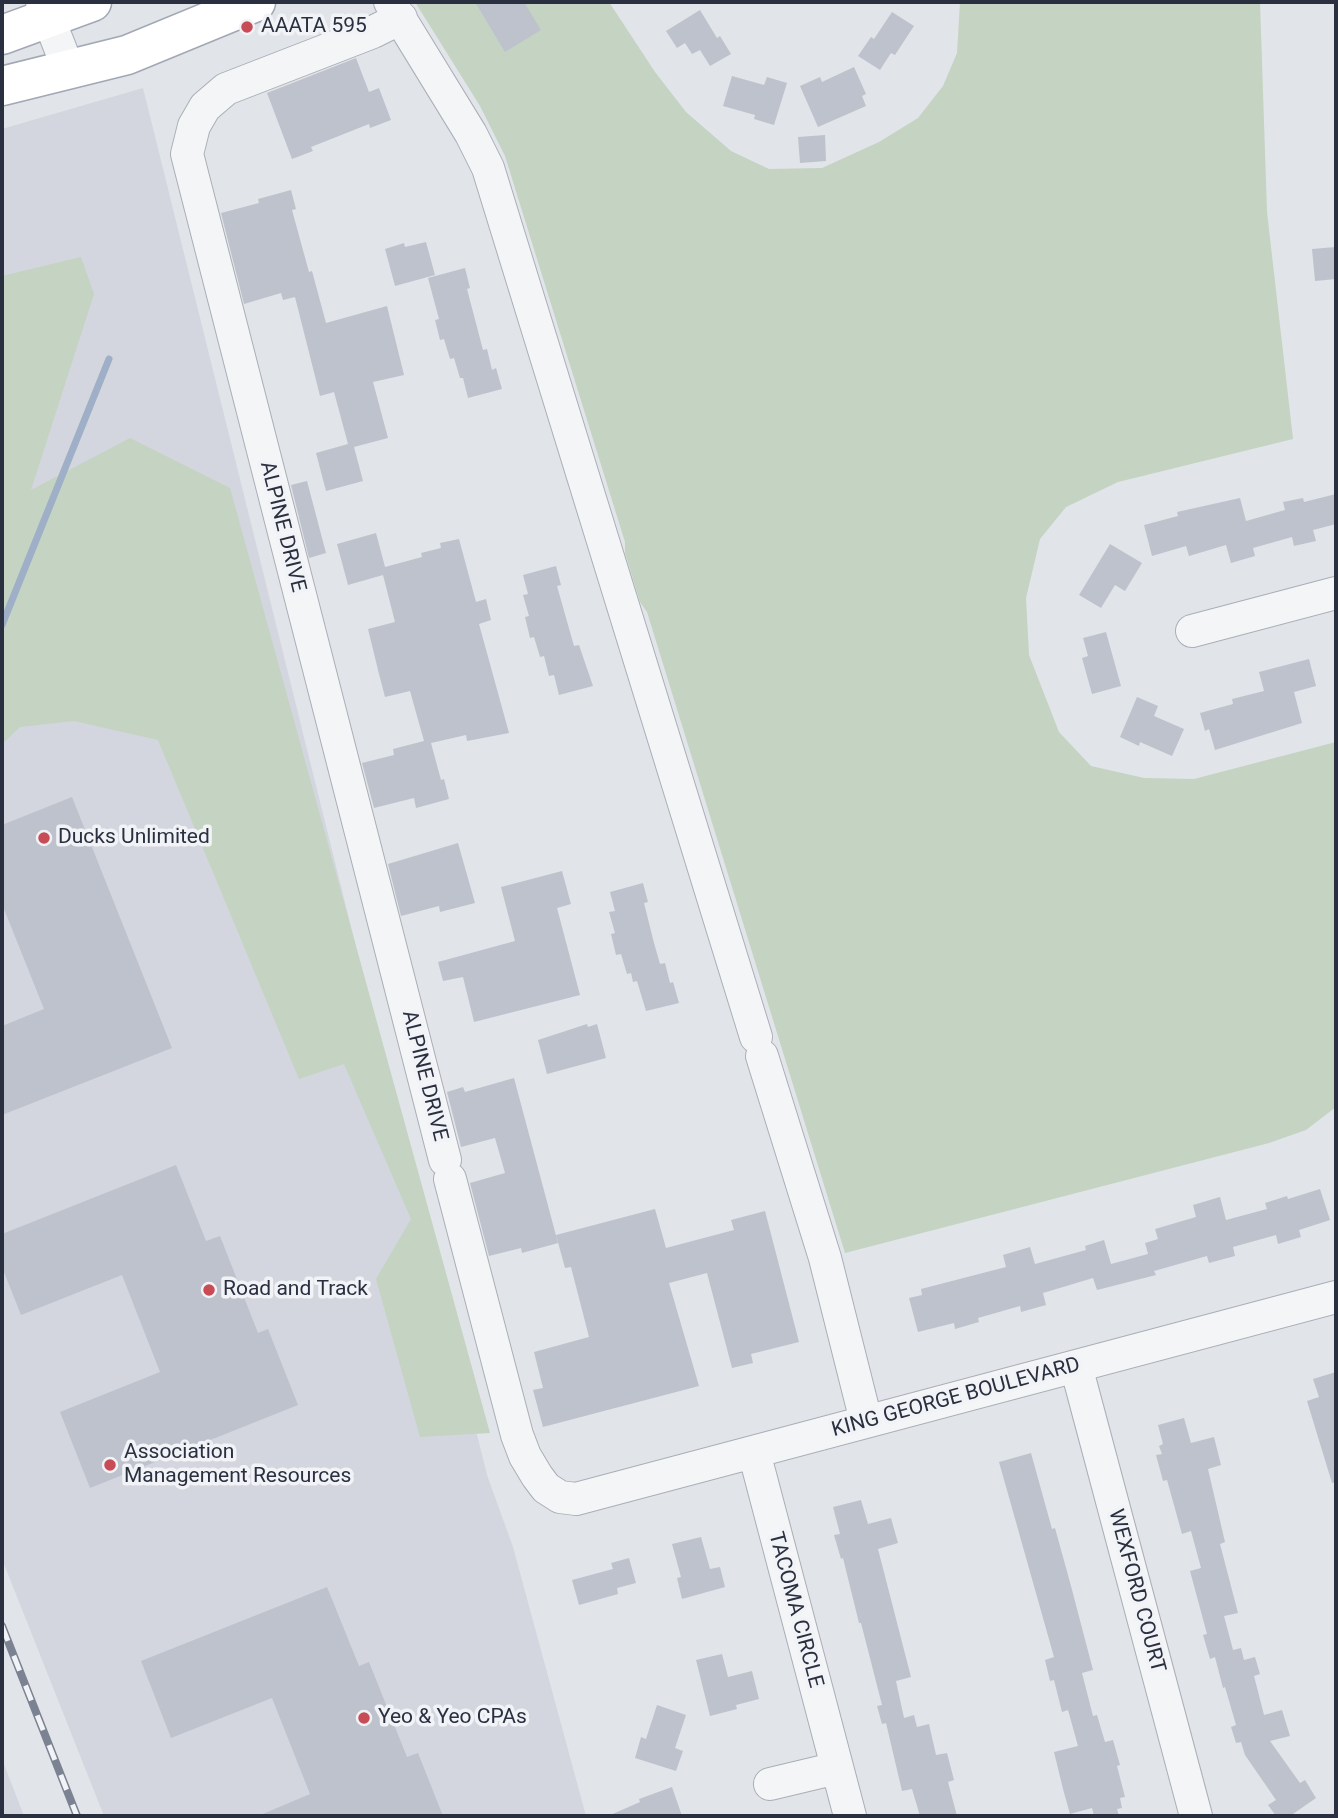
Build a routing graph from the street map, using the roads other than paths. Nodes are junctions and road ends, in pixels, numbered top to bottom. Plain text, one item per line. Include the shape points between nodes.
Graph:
1 (92, 2) edge
2 (256, 2) edge
3 (45, 10) edge
4 (396, 10) edge
5 (2, 35) edge
6 (68, 68) junction
7 (2, 86) edge
8 (1336, 593) edge
9 (1192, 631) dead end
10 (1336, 1297) edge
11 (1076, 1366) junction
12 (866, 1421) junction
13 (754, 1452) junction
14 (576, 1499) joint
15 (837, 1768) junction
16 (770, 1784) dead end
17 (850, 1816) edge
18 (1196, 1816) edge

1 - 3 main road
2 - 6 main road via 127,55
3 - 5 main road
3 - 6 street
4 - 12 street, ALPINE DRIVE via 488,167 825,1258
4 - 14 street, ALPINE DRIVE via 373,32 226,89 205,107 187,154 517,1436 546,1488 560,1497
6 - 7 main road
8 - 9 street
10 - 11 street, KING GEORGE BOULEVARD
11 - 12 street, KING GEORGE BOULEVARD
11 - 18 street, WEXFORD COURT
12 - 13 street, KING GEORGE BOULEVARD
13 - 14 street, KING GEORGE BOULEVARD
13 - 15 street, TACOMA CIRCLE
15 - 16 street
15 - 17 street, TACOMA CIRCLE

